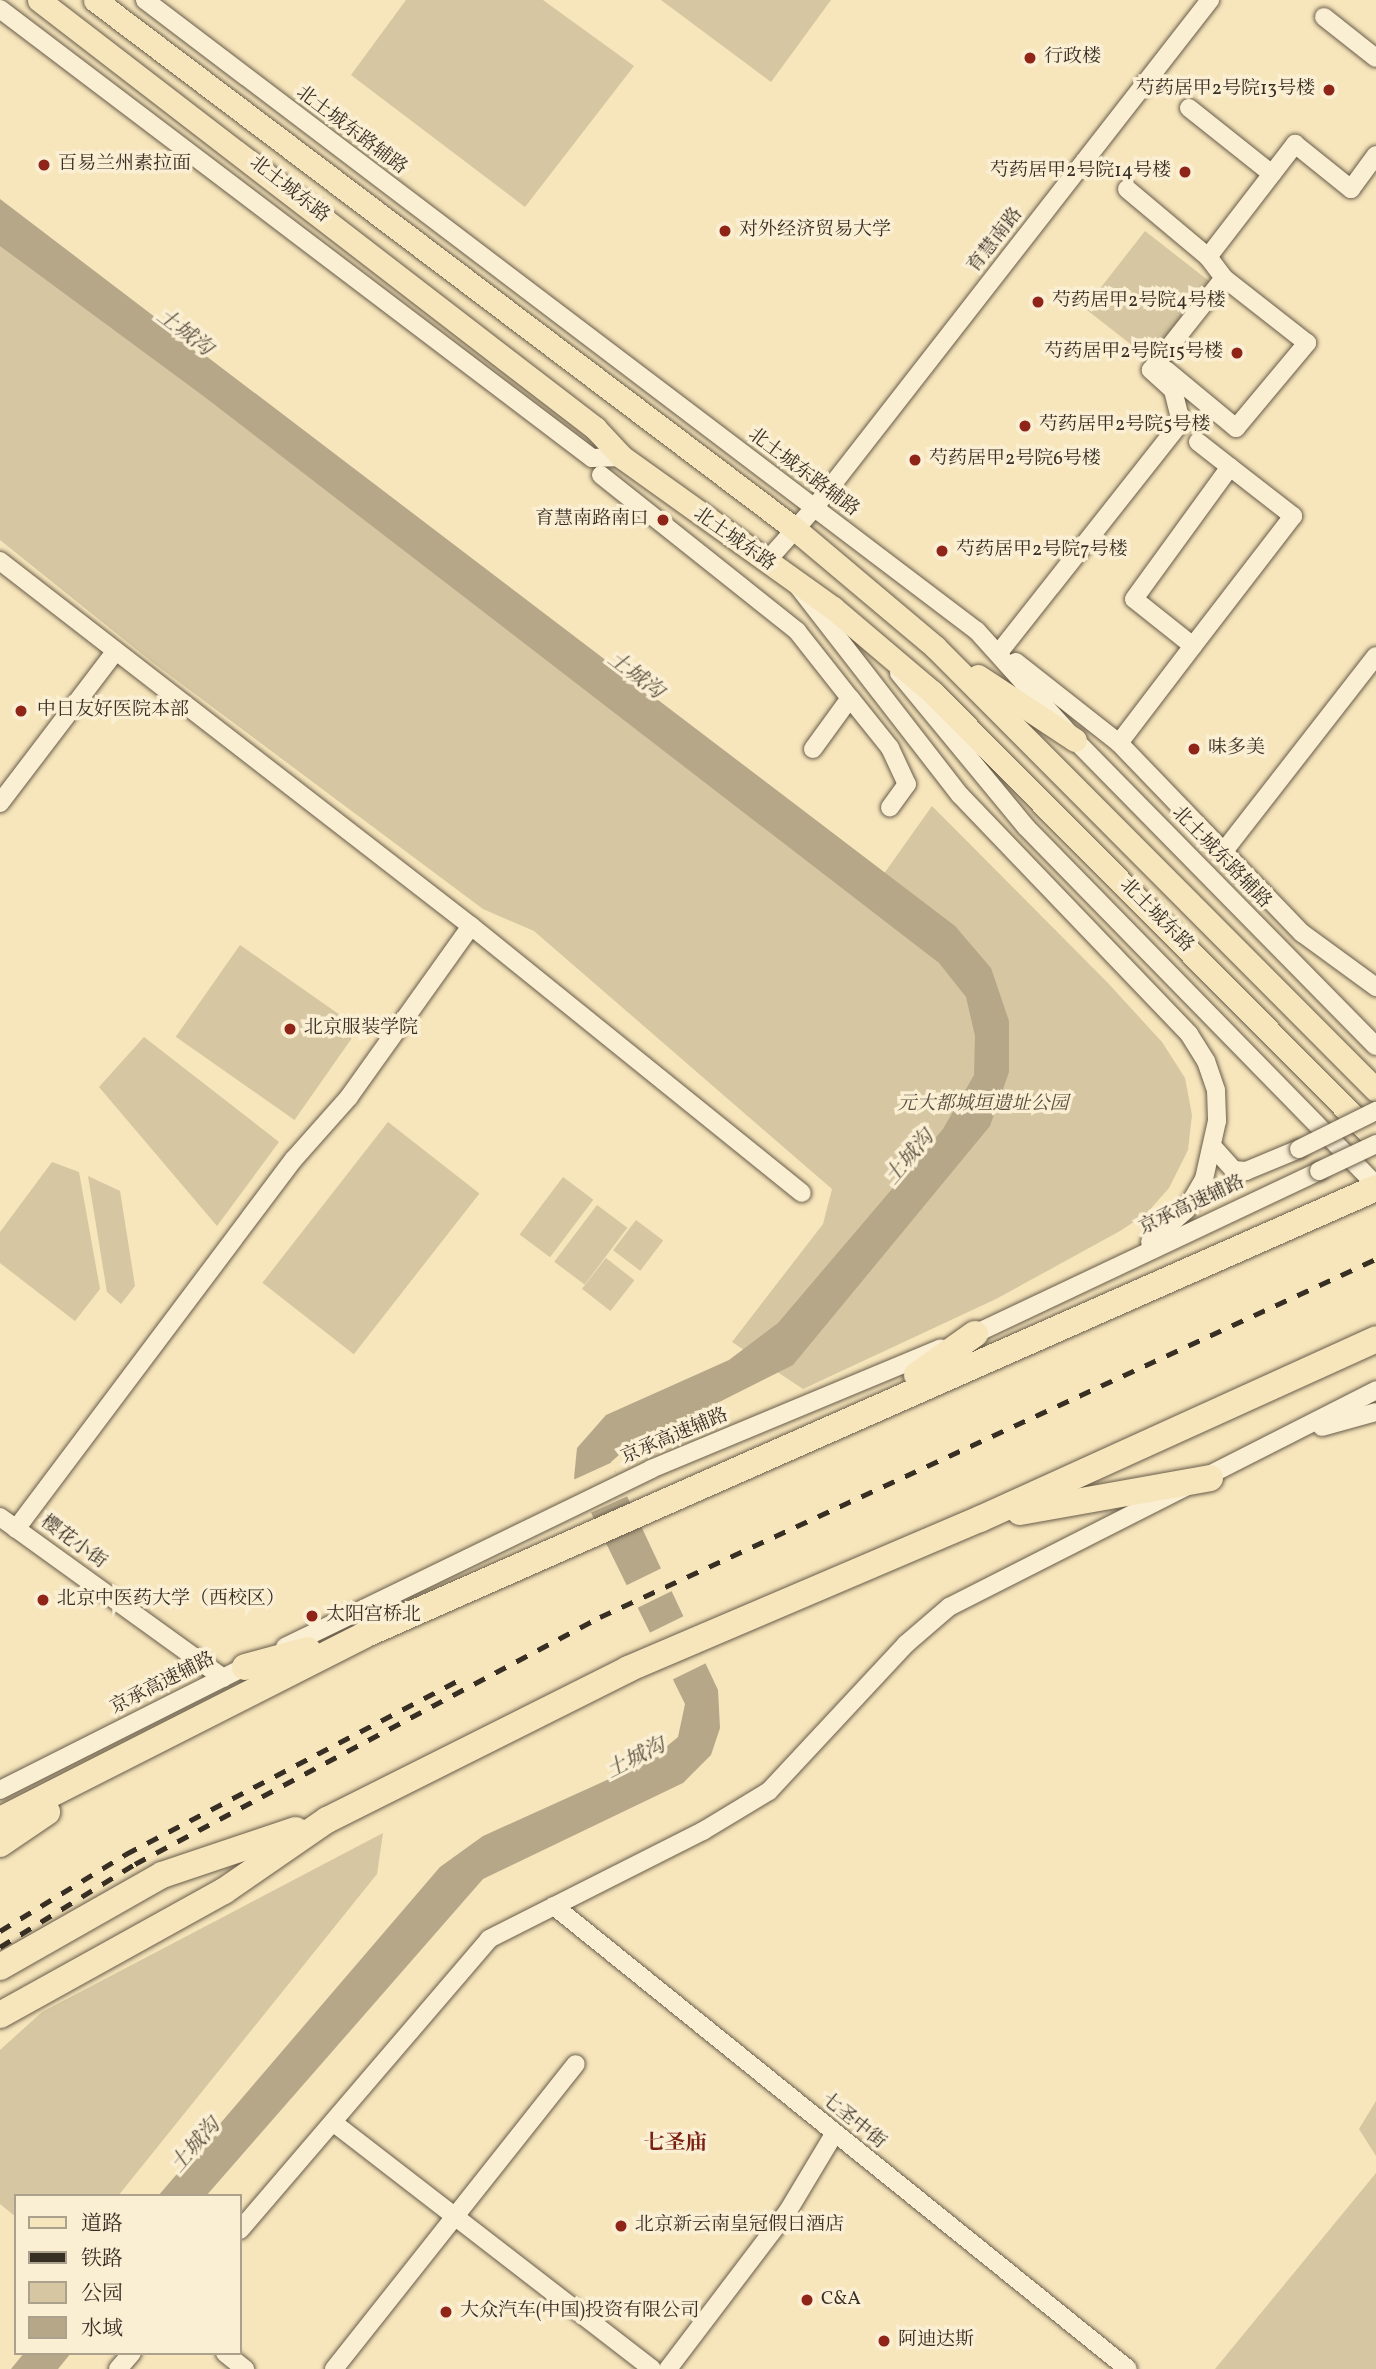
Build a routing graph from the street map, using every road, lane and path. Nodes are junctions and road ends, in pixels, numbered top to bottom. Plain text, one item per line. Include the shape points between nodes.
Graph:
1 (39, 0) edge
2 (94, 0) edge
3 (145, 0) edge
4 (1210, 0) edge
5 (0, 9) edge
6 (1324, 18) dead end
7 (1376, 58) edge
8 (1189, 108) dead end
9 (1376, 155) edge
10 (1272, 174) junction
11 (1127, 189) dead end
12 (1208, 257) junction
13 (1224, 278) junction
14 (1157, 362) junction
15 (1198, 442) dead end
16 (622, 457) junction
17 (1230, 467) junction
18 (601, 475) dead end
19 (815, 507) junction
20 (795, 529) junction
21 (0, 561) edge
22 (765, 562) junction
23 (796, 583) junction
24 (977, 631) junction
25 (877, 645) junction
26 (1193, 646) junction
27 (935, 647) junction
28 (1001, 650) junction
29 (116, 651) junction
30 (1376, 656) edge
31 (850, 698) junction
32 (1075, 740) junction
33 (1119, 743) junction
34 (813, 749) dead end
35 (960, 795) junction
36 (0, 803) edge
37 (890, 807) dead end
38 (1026, 827) junction
39 (1224, 851) junction
40 (471, 926) junction
41 (1376, 987) edge
42 (1376, 1046) edge
43 (1376, 1090) edge
44 (1376, 1111) edge
45 (1376, 1139) edge
46 (1376, 1144) edge
47 (1213, 1147) junction
48 (1376, 1186) edge
49 (802, 1193) dead end
50 (1136, 1254) junction
51 (975, 1334) junction
52 (1376, 1339) edge
53 (1376, 1390) edge
54 (866, 1409) junction
55 (1376, 1412) edge
56 (1288, 1437) junction
57 (1210, 1478) junction
58 (0, 1517) edge
59 (980, 1519) junction
60 (16, 1529) junction
61 (364, 1635) junction
62 (234, 1672) junction
63 (137, 1748) junction
64 (0, 1790) edge
65 (0, 1820) edge
66 (327, 1820) junction
67 (0, 1844) edge
68 (554, 1906) junction
69 (0, 1967) edge
70 (0, 2015) edge
71 (576, 2064) dead end
72 (334, 2123) junction
73 (834, 2134) junction
74 (456, 2218) junction
75 (242, 2228) edge
76 (130, 2355) edge
77 (228, 2355) edge
78 (118, 2369) edge
79 (245, 2369) edge
80 (334, 2369) edge
81 (652, 2369) edge
82 (668, 2369) edge
83 (1128, 2369) edge

1 - 16 main road, 北土城东路 via 595,428
2 - 20 main road, 北土城东路
3 - 19 street, 北土城东路辅路
4 - 19 street, 育慧南路
5 - 16 street via 592,458
6 - 7 street
8 - 10 street
9 - 10 street via 1351,189 1295,144
10 - 12 street
11 - 12 street
12 - 13 street
13 - 14 street
13 - 14 street via 1307,343 1236,428
14 - 28 street via 1151,370 1173,390 1181,422
15 - 17 street
16 - 22 main road, 北土城东路
17 - 26 street via 1134,599
17 - 26 street via 1293,516
18 - 31 street via 797,631
19 - 20 street, 育慧南路
19 - 24 street, 北土城东路辅路
20 - 22 street, 育慧南路
20 - 27 main road, 北土城东路
21 - 29 street
22 - 23 main road, 北土城东路
23 - 25 main road, 北土城东路
23 - 35 street via 821,622
24 - 28 street
24 - 32 street, 北土城东路辅路
25 - 38 street
25 - 45 main road, 北土城东路 via 1030,787
26 - 33 street
27 - 32 main road
27 - 43 main road, 北土城东路
28 - 33 street
29 - 36 street
29 - 40 street
30 - 39 street
31 - 34 street
31 - 37 street via 890,748 907,784
32 - 42 street, 北土城东路辅路
33 - 39 street
35 - 38 street
35 - 47 street via 1189,1034 1216,1090
38 - 48 street
39 - 41 street via 1302,933
40 - 49 street
40 - 60 street via 349,1097 295,1159
44 - 47 street, bridge via 1247,1171 1234,1170
46 - 50 street, 京承高速辅路, bridge
47 - 50 street via 1205,1179 1186,1210
48 - 54 highway
50 - 51 street, 京承高速辅路
51 - 54 highway
51 - 62 street, 京承高速辅路 via 651,1469
52 - 59 highway
53 - 56 street
54 - 61 highway
55 - 56 street
56 - 57 street
57 - 59 highway
57 - 68 street via 949,1607 906,1644 769,1791
58 - 60 street, 樱花小街
59 - 66 highway via 716,1627
60 - 62 street, 樱花小街
61 - 62 highway
61 - 63 highway
62 - 64 street, 京承高速辅路
63 - 65 highway
63 - 67 highway
66 - 69 highway via 162,1875
66 - 70 highway via 224,1891
68 - 72 street via 489,1938
68 - 73 street, 七圣中街
71 - 74 street
72 - 74 street
72 - 75 street
73 - 82 street via 788,2211
73 - 83 street, 七圣中街
74 - 80 street
74 - 81 street
76 - 78 street
77 - 79 street

